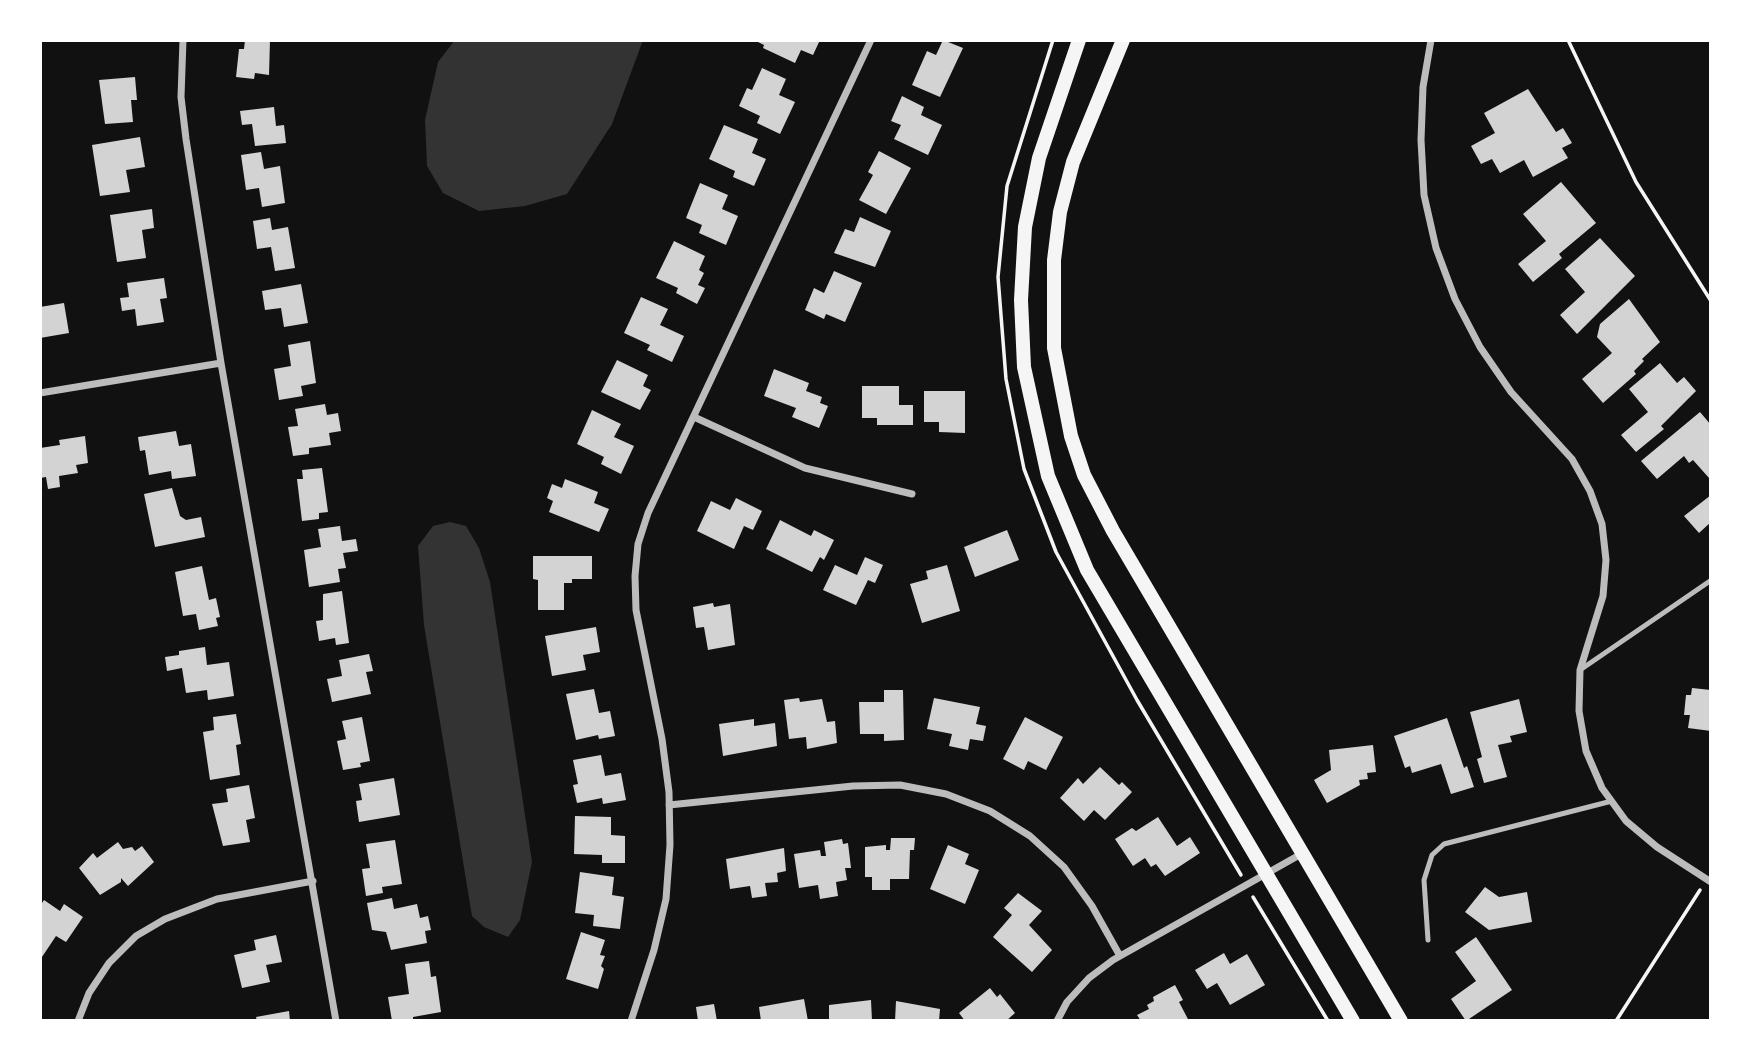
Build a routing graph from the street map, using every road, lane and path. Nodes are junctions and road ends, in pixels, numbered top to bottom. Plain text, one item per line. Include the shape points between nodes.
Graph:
1 (183, 40) edge
2 (871, 40) edge
3 (1079, 40) edge
4 (1123, 40) edge
5 (1431, 40) edge
6 (1568, 40) edge
7 (1711, 301) edge
8 (221, 363) junction
9 (40, 393) edge
10 (694, 418) junction
11 (912, 494) dead end
12 (1710, 581) edge
13 (1580, 670) junction
14 (1612, 802) junction
15 (669, 805) junction
16 (1303, 853) junction
17 (1267, 874) junction
18 (313, 880) junction
19 (1709, 881) edge
20 (1428, 940) dead end
21 (1120, 956) junction
22 (78, 1021) edge
23 (336, 1021) edge
24 (631, 1021) edge
25 (1057, 1021) edge
26 (1353, 1021) edge
27 (1401, 1021) edge
28 (1616, 1021) edge

1 - 8 street via 181,97
2 - 10 street
3 - 17 main road via 1039,158 1025,227 1023,343 1036,427 1048,476 1087,570
4 - 16 main road via 1073,162 1059,224 1052,312 1068,424 1084,475 1113,531
5 - 13 street via 1420,140 1424,195 1436,248 1480,347 1511,392 1572,459 1602,524 1603,596
6 - 7 path via 1636,182
8 - 9 street
8 - 18 street
10 - 11 street via 805,468
10 - 15 street via 648,513 638,544 635,576 636,610 662,738
12 - 13 lane
13 - 14 street via 1579,711 1586,751
14 - 19 street via 1626,821
14 - 20 lane via 1444,844 1432,855 1424,880
15 - 21 street via 853,786 900,785 946,794 990,811 1056,859 1092,906
15 - 24 street via 666,899
16 - 17 street
16 - 27 main road
17 - 21 street
17 - 26 main road
18 - 22 street via 217,899 155,924 109,963
18 - 23 street
19 - 28 path
21 - 25 street via 1089,978

